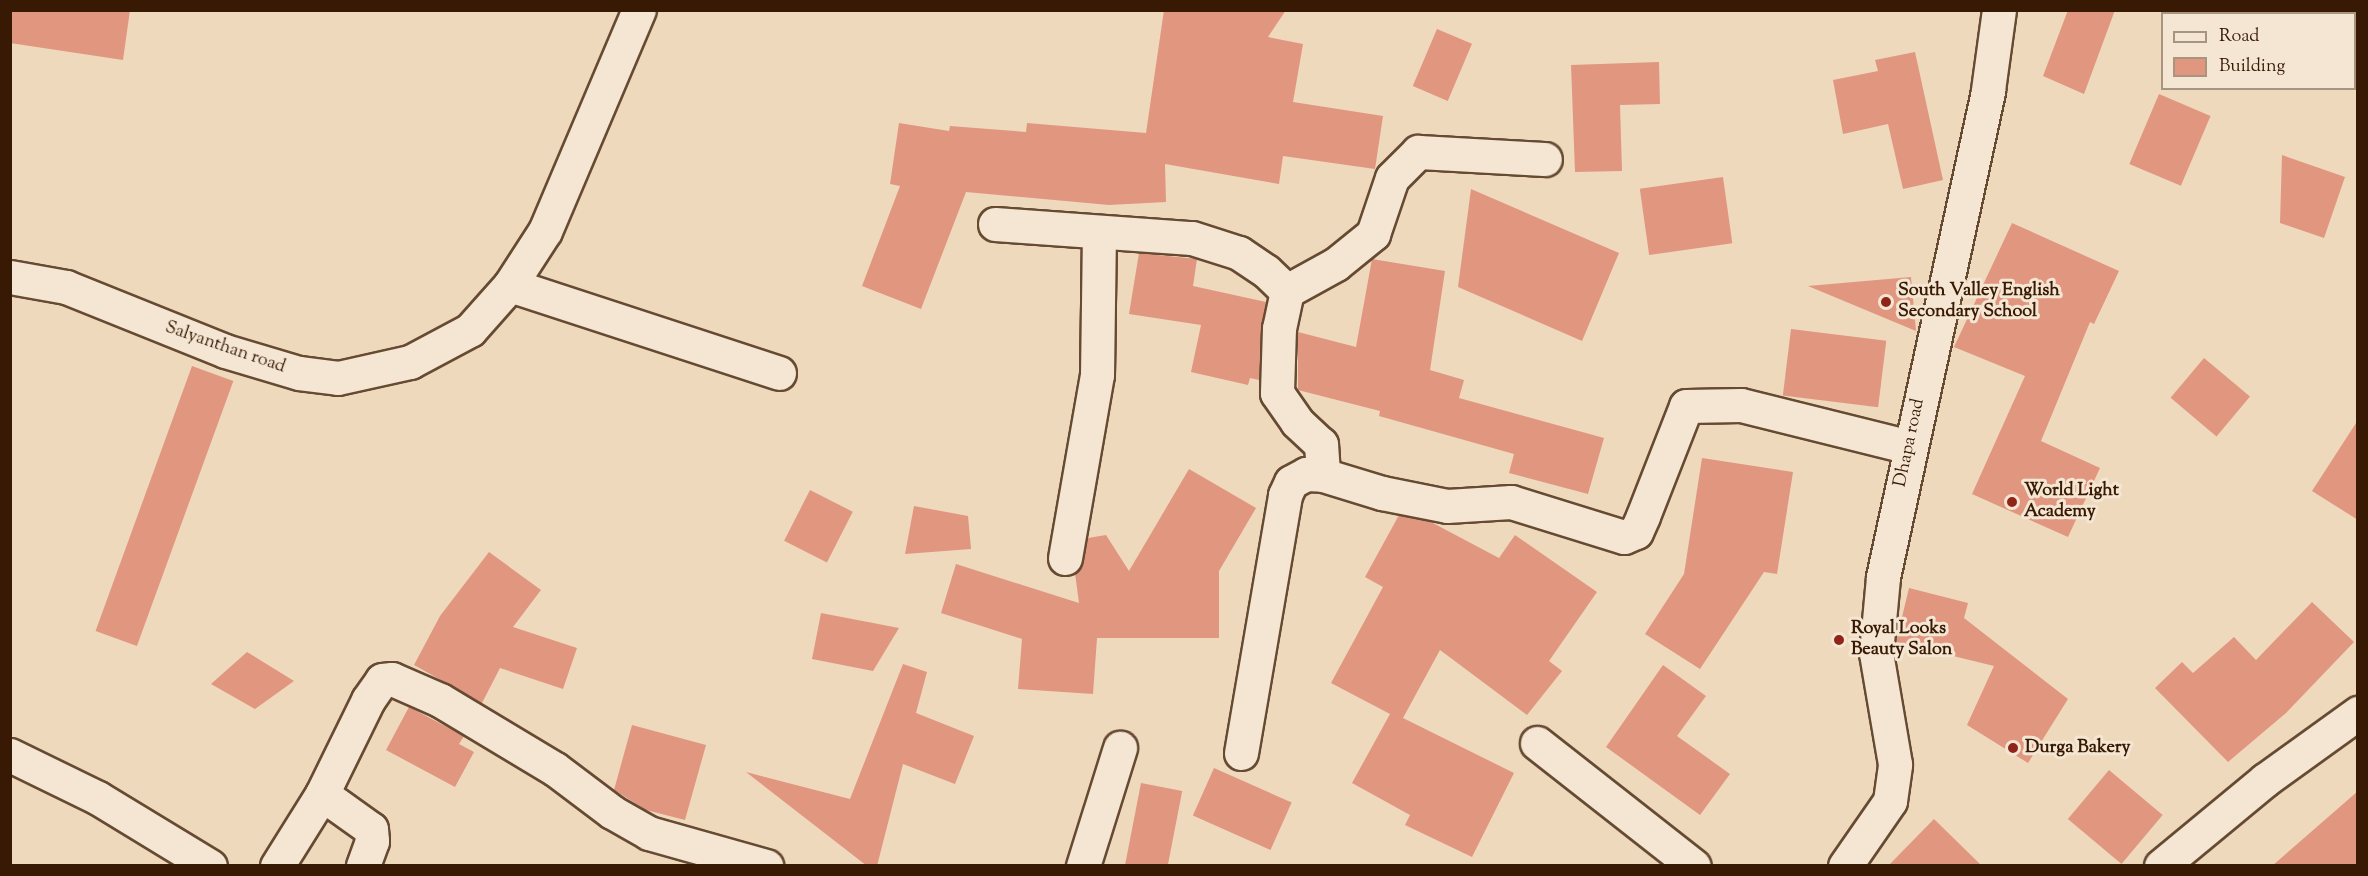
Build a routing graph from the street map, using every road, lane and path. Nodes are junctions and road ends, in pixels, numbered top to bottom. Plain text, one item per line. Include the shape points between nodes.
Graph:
1 (639, 10) edge
2 (1999, 10) edge
3 (1545, 159) dead end
4 (995, 224) dead end
5 (1100, 235) junction
6 (10, 277) edge
7 (510, 285) junction
8 (1287, 291) junction
9 (779, 373) dead end
10 (1909, 447) junction
11 (1323, 475) junction
12 (1065, 558) dead end
13 (2358, 713) edge
14 (1537, 743) dead end
15 (1120, 748) dead end
16 (1241, 753) dead end
17 (10, 755) edge
18 (322, 794) junction
19 (210, 866) edge
20 (277, 866) edge
21 (363, 866) edge
22 (766, 866) edge
23 (1083, 866) edge
24 (1694, 866) edge
25 (1845, 866) edge
26 (2161, 866) edge

1 - 7 street, Salyanthan road via 545,231
2 - 10 street, Dhapa road via 1988,90
3 - 8 street via 1418,152 1392,178 1373,234 1336,264
4 - 5 street
5 - 8 street via 1192,238 1239,253
5 - 12 street via 1097,375
6 - 7 street, Salyanthan road via 66,287 264,364 338,378 401,365 440,349 470,330
7 - 9 street
8 - 11 street via 1279,328 1276,393 1321,444
10 - 11 street via 1741,405 1686,406 1639,524 1635,532 1624,537 1511,502 1447,506 1382,493
10 - 25 street, Dhapa road via 1883,577 1876,653 1895,764 1890,801
11 - 16 street via 1306,474 1291,482 1285,495
13 - 26 street via 2265,780
14 - 24 street
15 - 23 street
17 - 19 street via 98,798
18 - 20 street
18 - 21 street via 371,829 372,841
18 - 22 street via 368,700 382,680 392,679 440,700 555,769 649,834

